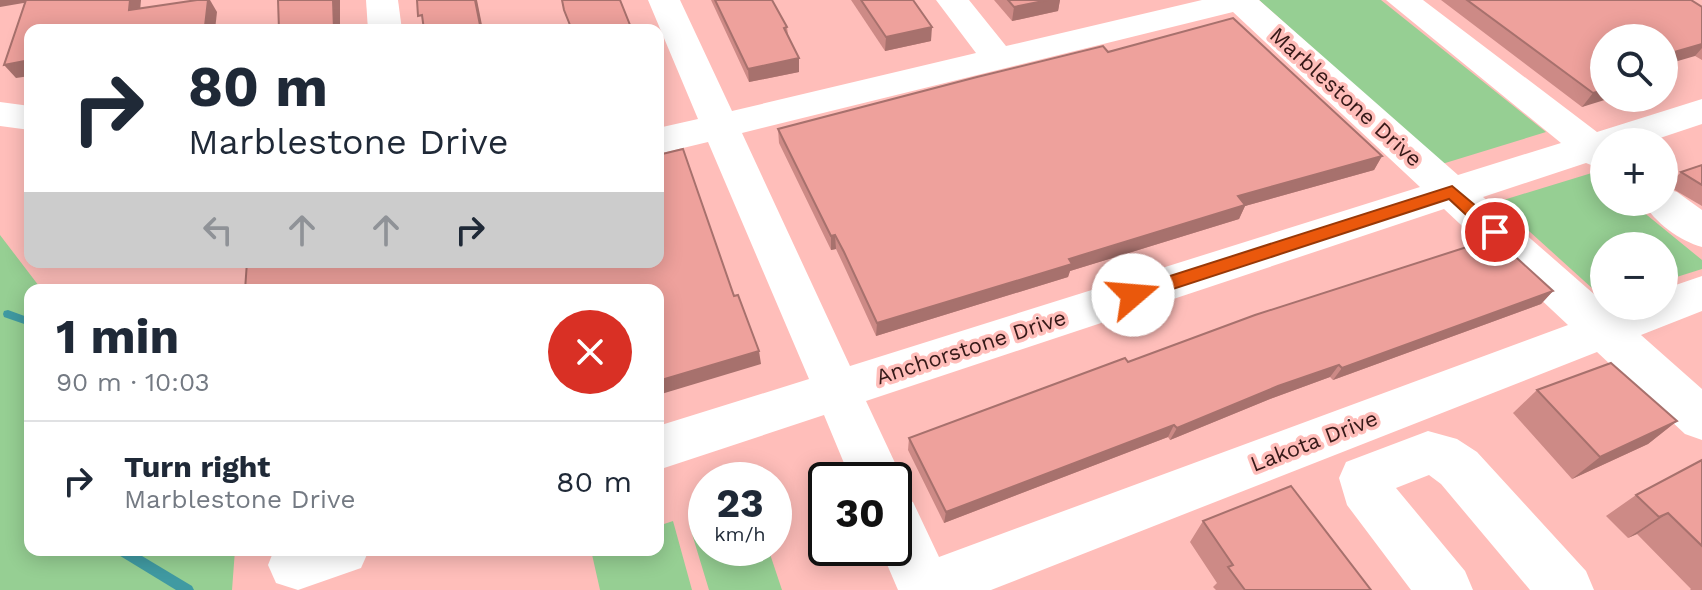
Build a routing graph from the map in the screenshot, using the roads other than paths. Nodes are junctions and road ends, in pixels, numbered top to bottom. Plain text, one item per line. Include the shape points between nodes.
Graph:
1 (382, 0) edge
2 (664, 0) edge
3 (952, 0) edge
4 (1240, 0) edge
5 (1402, 0) edge
6 (384, 24) edge
7 (998, 59) junction
8 (1702, 111) edge
9 (0, 114) edge
10 (24, 117) edge
11 (720, 126) junction
12 (1655, 128) edge
13 (1590, 138) edge
14 (664, 140) edge
15 (1590, 151) edge
16 (1452, 192) junction
17 (1678, 214) edge
18 (1702, 232) edge
19 (1702, 293) edge
20 (1604, 330) junction
21 (837, 391) junction
22 (1702, 419) edge
23 (664, 446) edge
24 (869, 462) edge
25 (912, 558) edge
26 (926, 589) edge
27 (1445, 590) edge
28 (1566, 590) edge

1 - 6 street
2 - 11 street
3 - 7 street
4 - 7 street
4 - 16 street, Marblestone Drive
5 - 13 street
7 - 11 street
8 - 12 street, Anchorstone Drive
9 - 10 street
11 - 14 street
11 - 21 street
15 - 16 street, Anchorstone Drive
16 - 20 street, Marblestone Drive
16 - 21 street, Anchorstone Drive
17 - 18 street
19 - 20 street, Lakota Drive
20 - 22 street, Marblestone Drive
20 - 26 street, Lakota Drive
21 - 23 street, Anchorstone Drive
21 - 24 street
25 - 26 street
27 - 28 street via 1365,489 1364,478 1428,453 1439,455 1459,468

